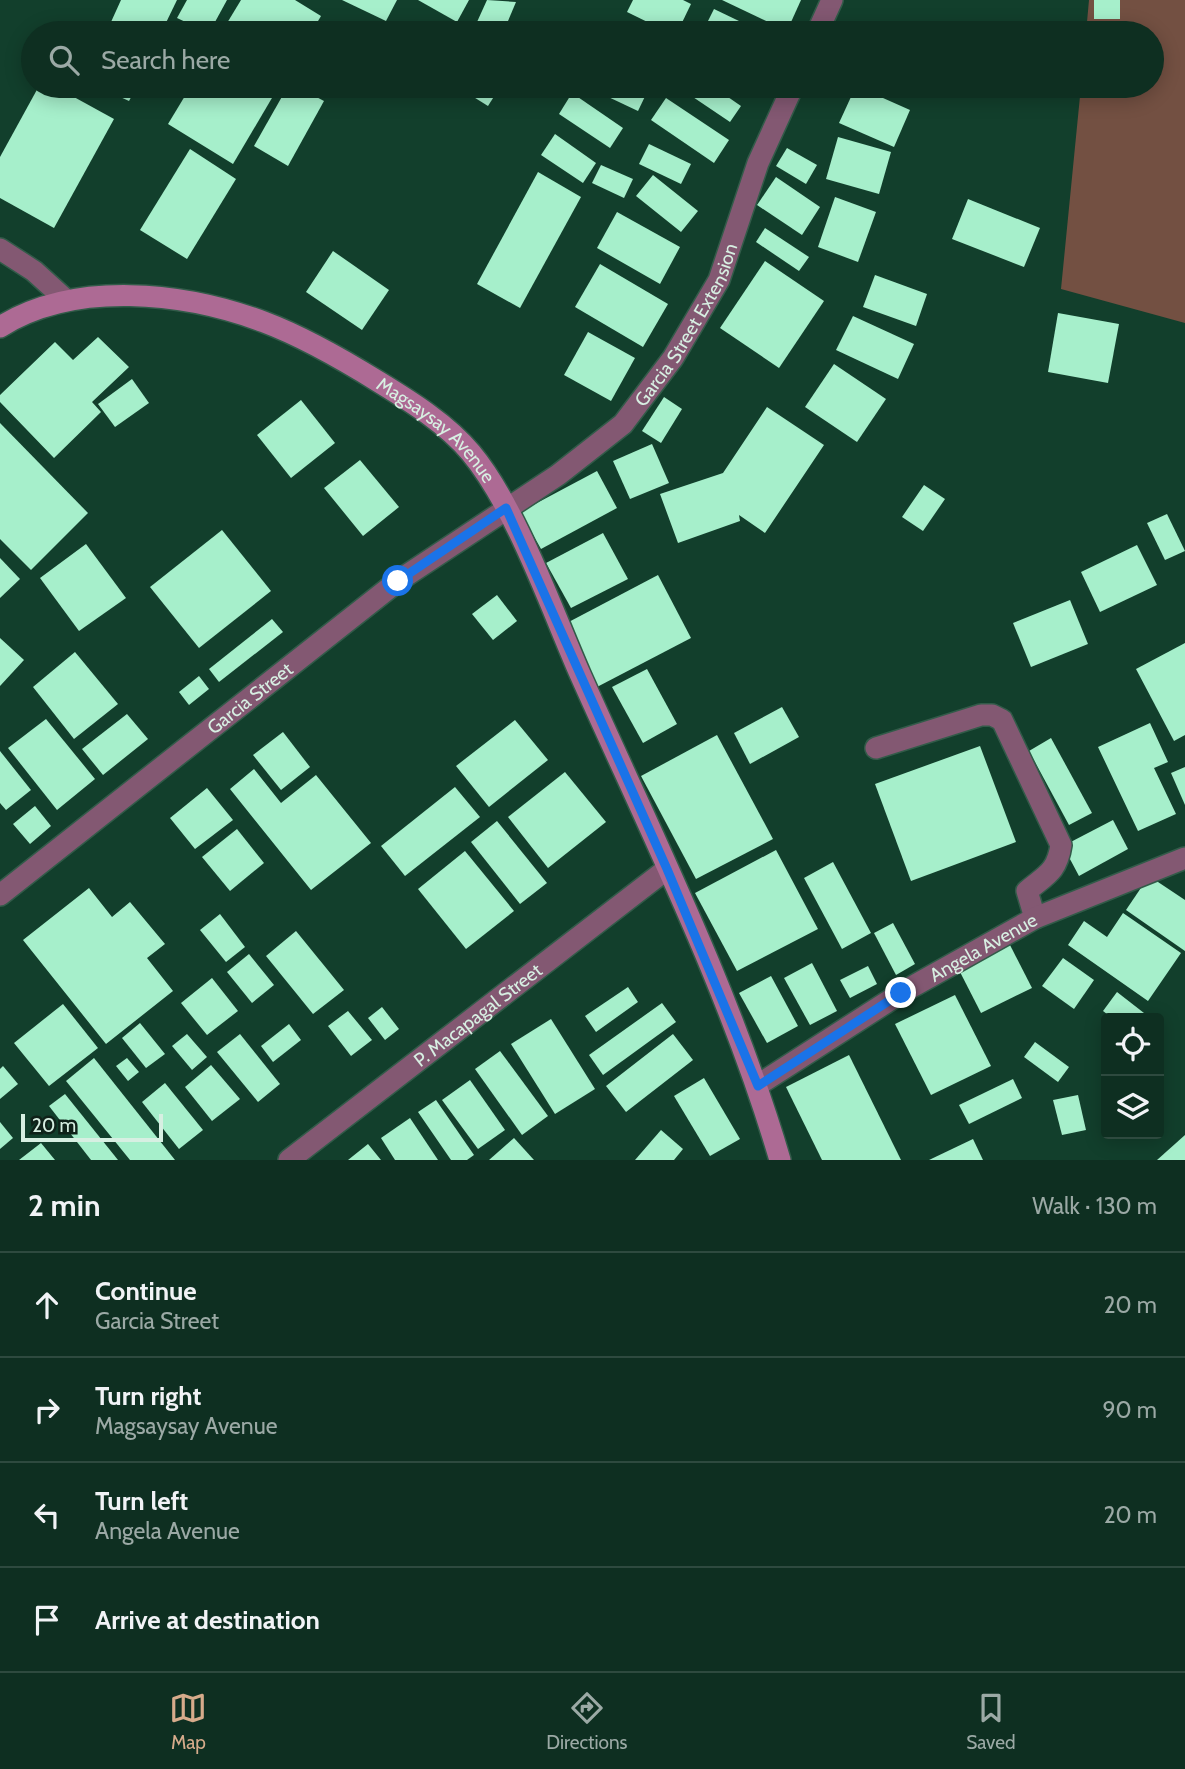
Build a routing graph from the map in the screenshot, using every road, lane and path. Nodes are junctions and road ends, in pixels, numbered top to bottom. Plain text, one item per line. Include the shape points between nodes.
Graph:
1 (832, 0) edge
2 (822, 21) edge
3 (788, 98) edge
4 (0, 249) edge
5 (66, 300) junction
6 (0, 327) edge
7 (506, 508) junction
8 (876, 748) dead end
9 (1185, 858) edge
10 (667, 869) junction
11 (0, 895) edge
12 (1035, 918) junction
13 (758, 1086) junction
14 (289, 1160) edge
15 (780, 1160) edge

1 - 2 street
3 - 7 street, Garcia Street Extension via 758,163 719,280 673,358 623,424 558,475
4 - 5 street
5 - 6 street, Magsaysay Avenue via 22,313
5 - 7 street, Magsaysay Avenue via 124,296 192,302 263,322 337,356 413,403 471,452
7 - 10 street, Magsaysay Avenue
7 - 11 street, Garcia Street via 398,581
8 - 12 street via 981,715 1002,720 1061,845 1059,862 1027,891
9 - 12 street, Angela Avenue
10 - 13 street, Magsaysay Avenue
10 - 14 street, P. Macapagal Street
12 - 13 street, Angela Avenue via 901,993
13 - 15 street, Magsaysay Avenue

